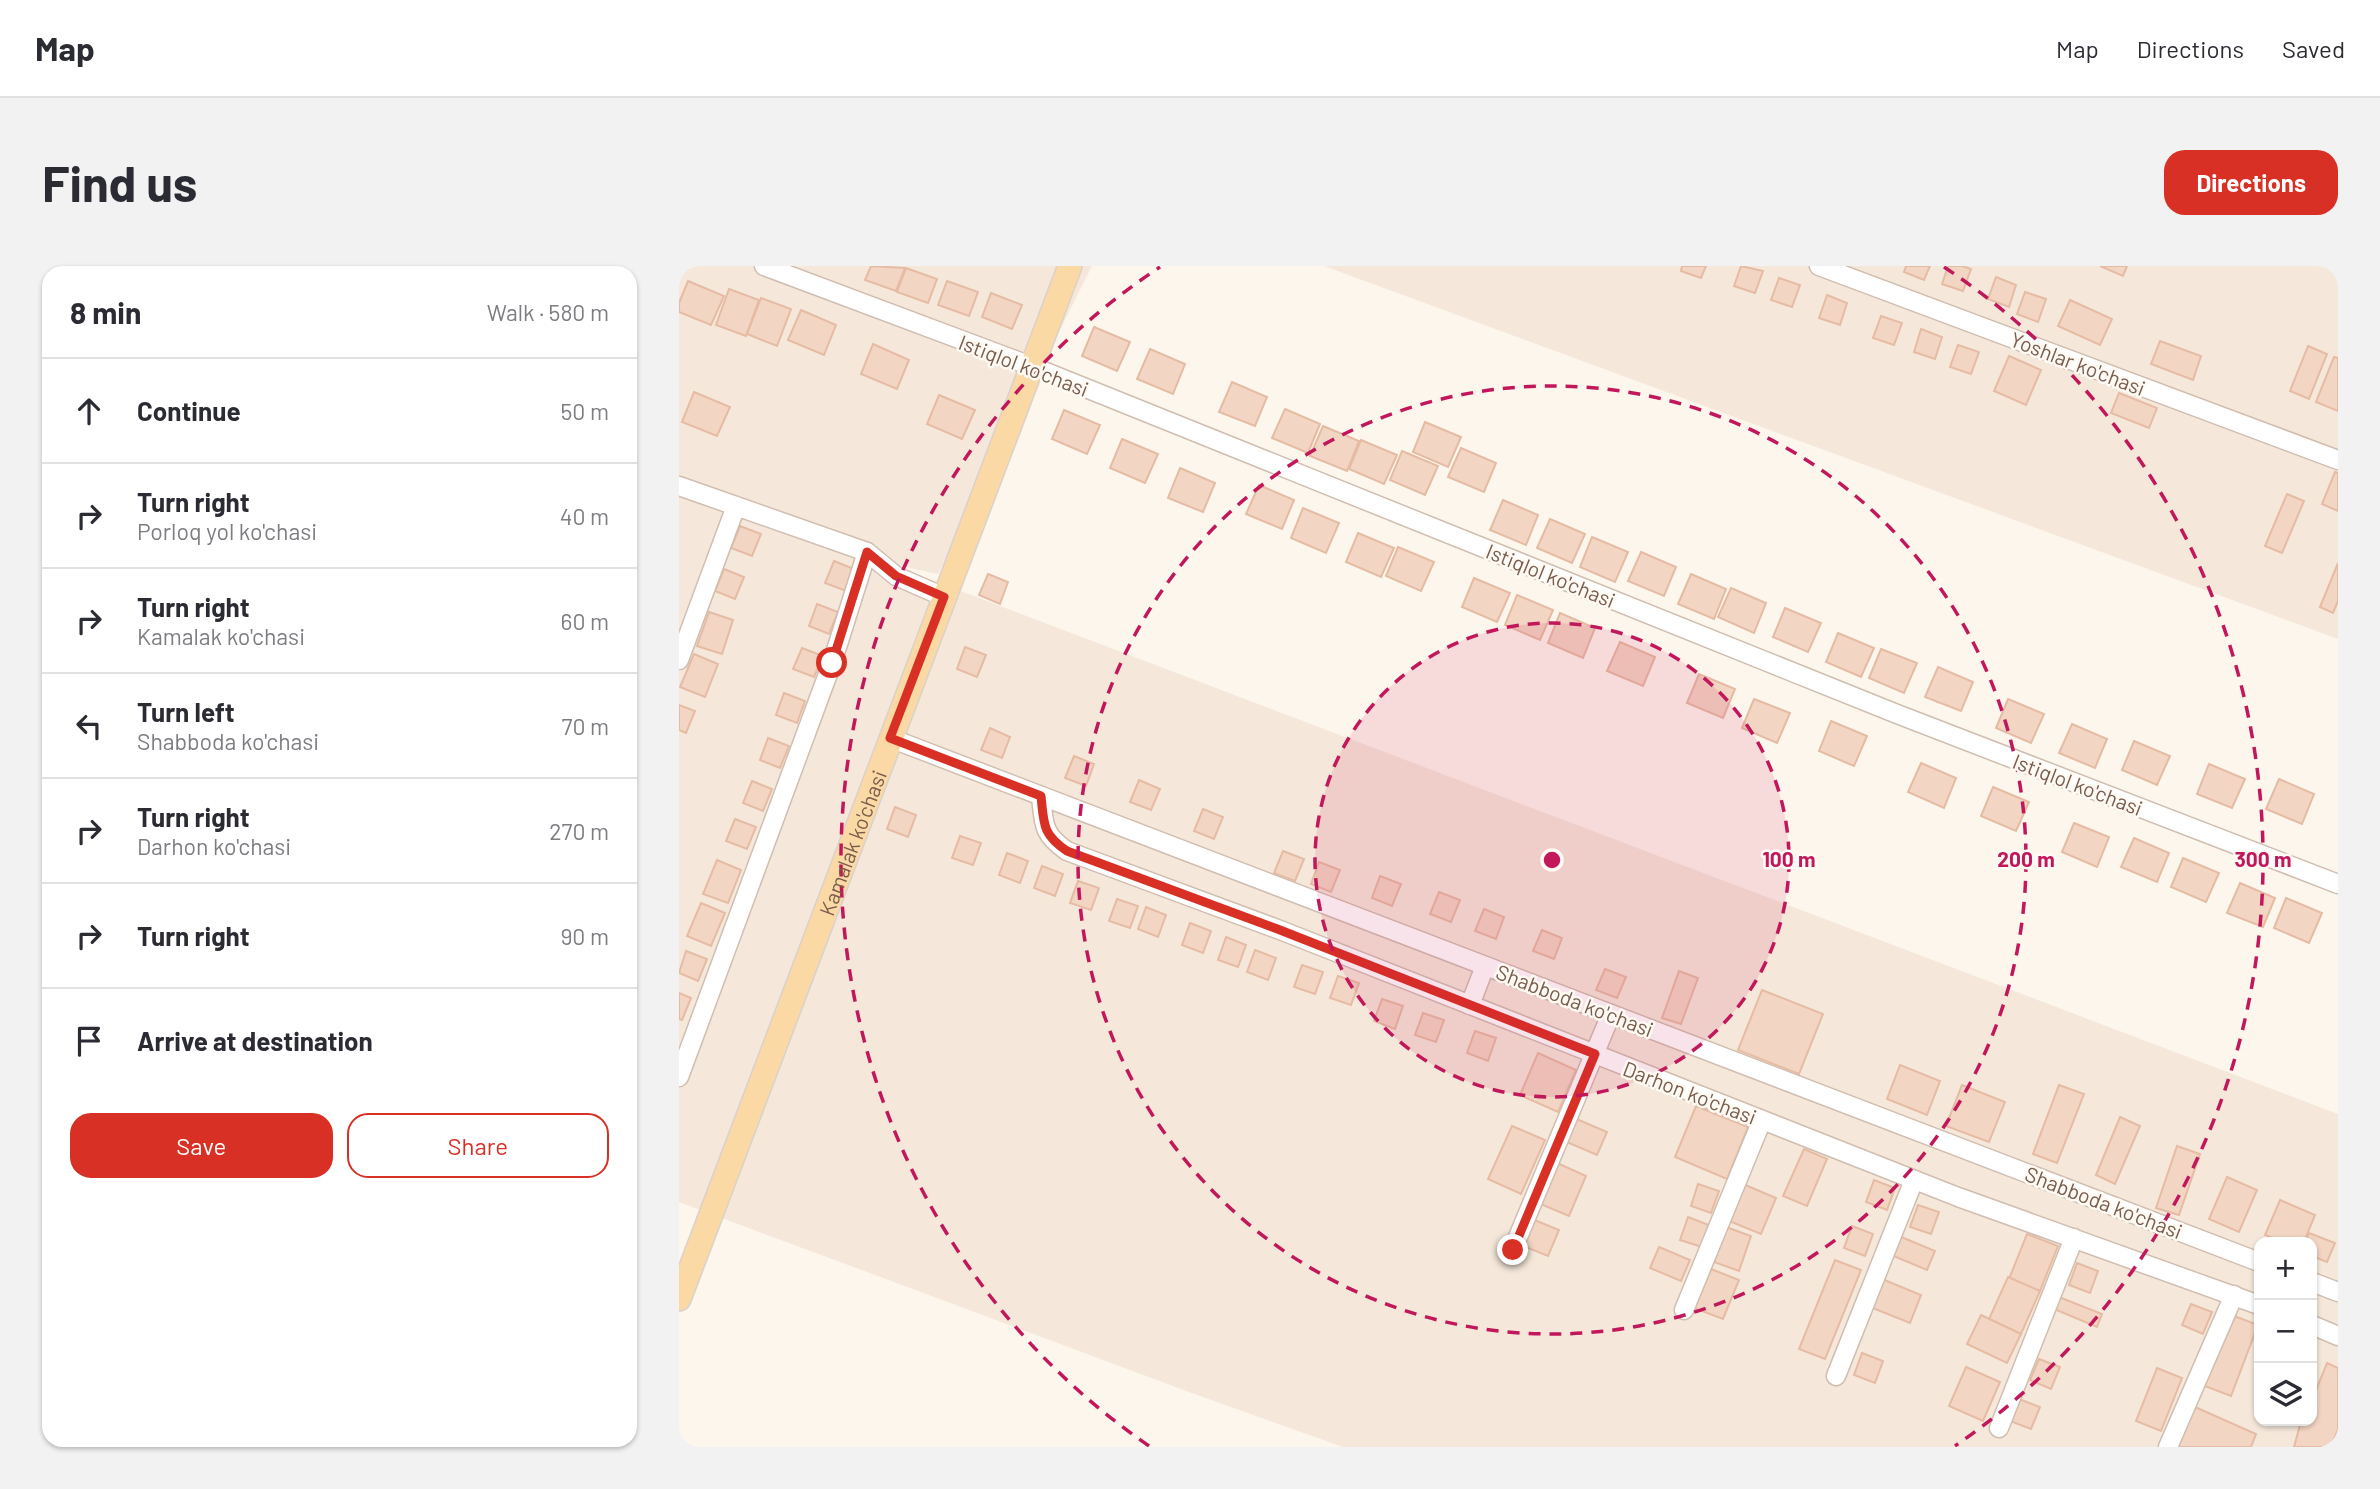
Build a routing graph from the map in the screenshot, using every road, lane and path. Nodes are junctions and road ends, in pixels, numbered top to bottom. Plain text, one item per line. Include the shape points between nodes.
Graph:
1 (764, 266) edge
2 (1070, 266) edge
3 (1819, 266) edge
4 (1031, 366) junction
5 (2338, 460) edge
6 (679, 486) edge
7 (736, 506) junction
8 (867, 552) junction
9 (944, 597) junction
10 (679, 660) edge
11 (890, 738) junction
12 (1041, 796) junction
13 (2338, 884) edge
14 (1485, 966) junction
15 (1470, 1005) junction
16 (1611, 1014) junction
17 (1595, 1054) junction
18 (679, 1077) edge
19 (1762, 1120) junction
20 (1914, 1180) junction
21 (2074, 1238) junction
22 (1513, 1250) dead end
23 (2254, 1260) edge
24 (2317, 1284) edge
25 (2338, 1292) edge
26 (2234, 1295) junction
27 (679, 1299) edge
28 (2254, 1303) edge
29 (1684, 1310) dead end
30 (2317, 1327) edge
31 (2338, 1335) edge
32 (1836, 1376) dead end
33 (1999, 1428) dead end
34 (2168, 1447) edge

1 - 4 street, Istiqlol ko'chasi
2 - 4 main road, Kamalak ko'chasi
3 - 5 street, Yoshlar ko'chasi
4 - 9 main road, Kamalak ko'chasi
4 - 13 street, Istiqlol ko'chasi via 1897,714
6 - 7 street
7 - 8 street
7 - 10 street
8 - 9 street via 896,576
8 - 18 street via 832,663
9 - 11 main road, Kamalak ko'chasi
11 - 12 street, Shabboda ko'chasi
11 - 27 main road, Kamalak ko'chasi
12 - 14 street, Shabboda ko'chasi
12 - 15 street, Darhon ko'chasi via 1044,824 1052,841 1067,851
14 - 15 street
14 - 16 street, Shabboda ko'chasi
15 - 17 street, Darhon ko'chasi
16 - 17 street
16 - 23 street, Shabboda ko'chasi
17 - 19 street, Darhon ko'chasi
17 - 22 street
19 - 20 street, Darhon ko'chasi
19 - 29 street
20 - 21 street, Darhon ko'chasi
20 - 32 street
21 - 26 street, Darhon ko'chasi
21 - 33 street
24 - 25 street
26 - 28 street, Darhon ko'chasi
26 - 34 street
30 - 31 street

